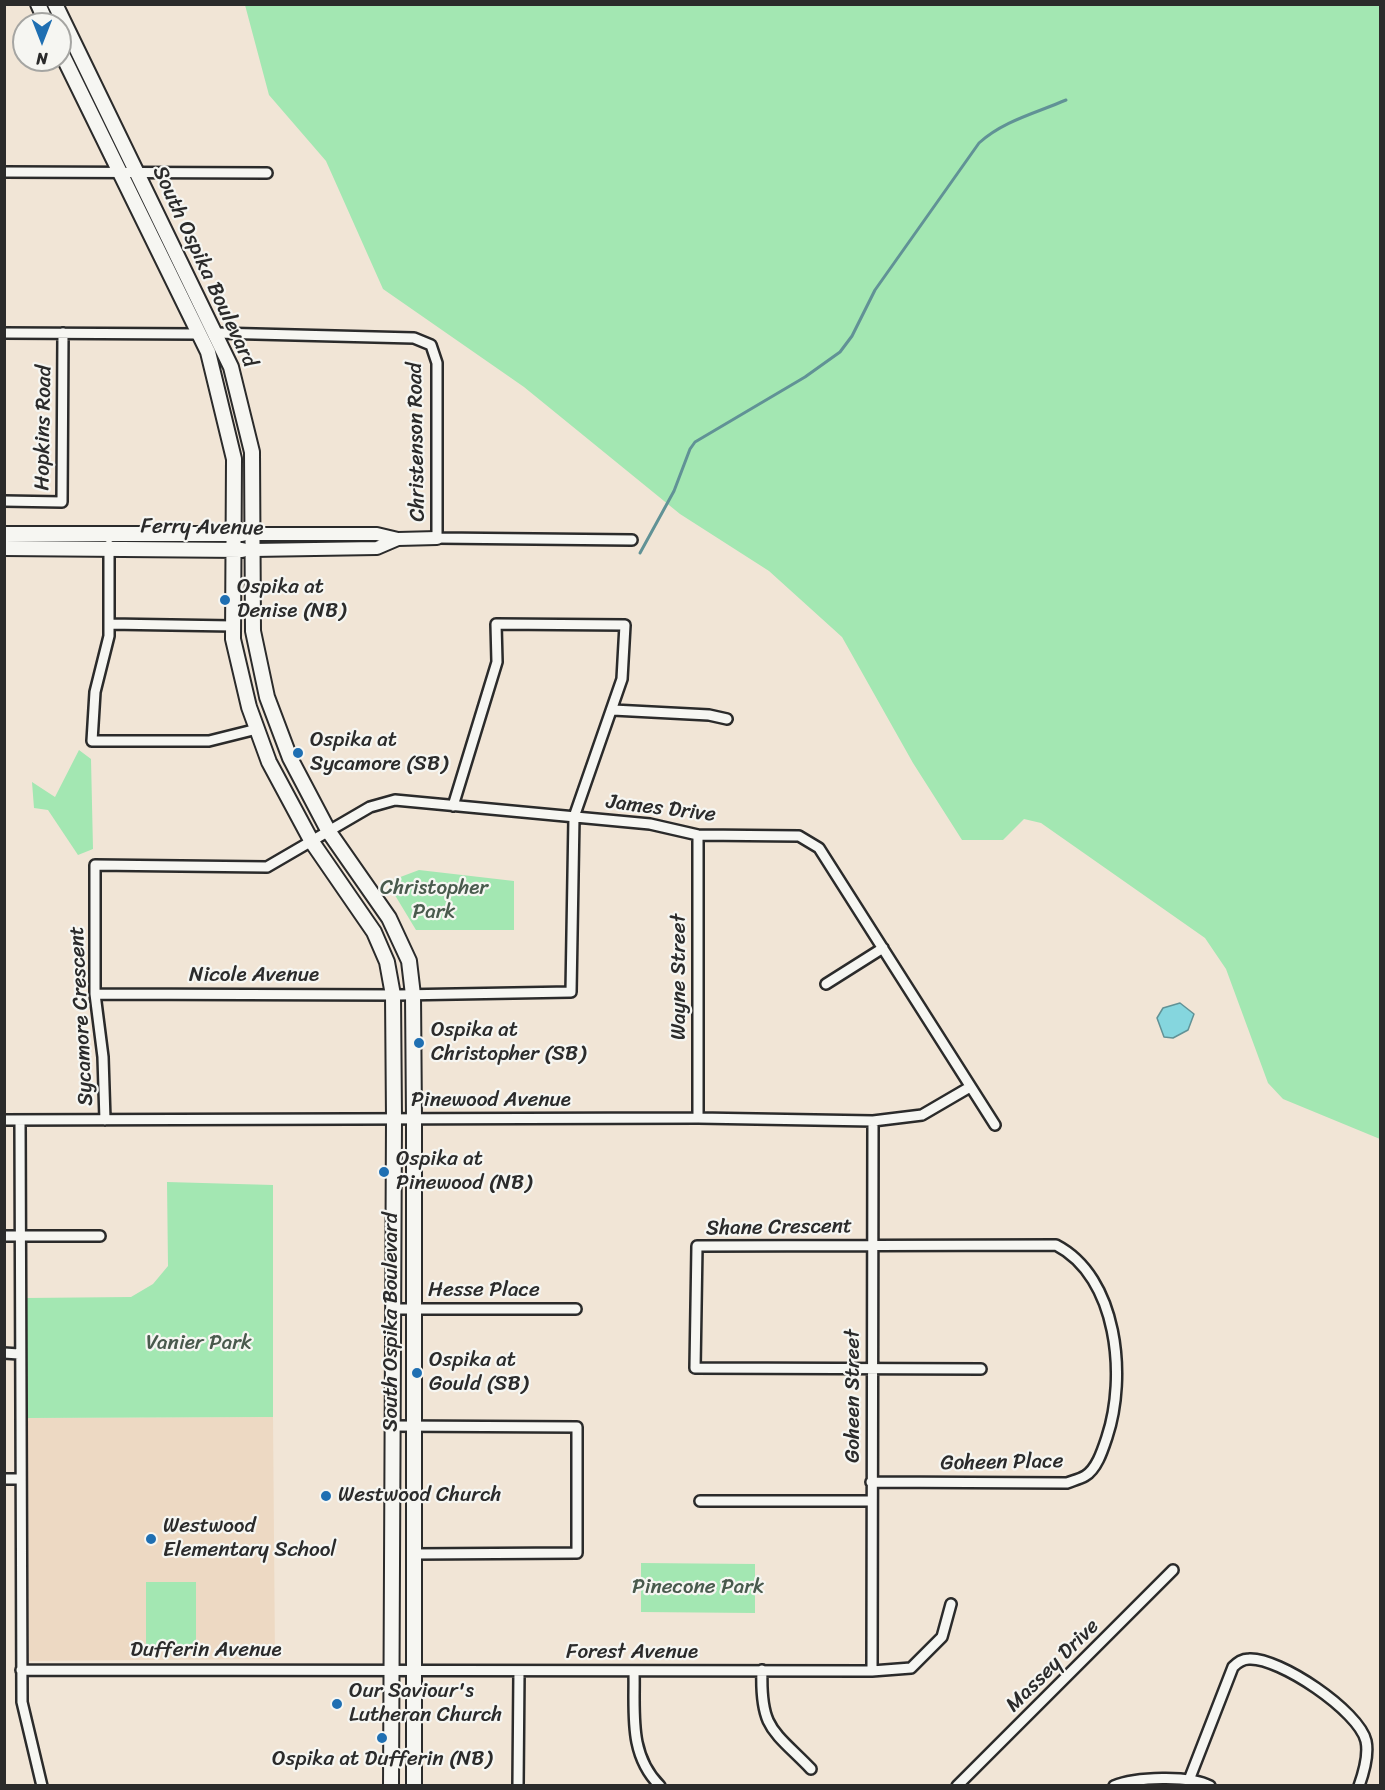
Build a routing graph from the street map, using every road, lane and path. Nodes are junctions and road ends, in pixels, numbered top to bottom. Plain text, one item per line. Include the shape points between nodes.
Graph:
1 (55, 4) edge
2 (71, 72) edge
3 (4, 172) edge
4 (120, 172) junction
5 (137, 172) junction
6 (267, 172) dead end
7 (4, 333) edge
8 (63, 333) junction
9 (216, 333) junction
10 (198, 334) junction
11 (4, 501) edge
12 (4, 534) edge
13 (233, 534) junction
14 (253, 534) junction
15 (437, 538) junction
16 (398, 539) junction
17 (632, 540) dead end
18 (109, 541) junction
19 (4, 548) edge
20 (233, 550) junction
21 (253, 550) junction
22 (109, 624) junction
23 (233, 626) junction
24 (613, 710) junction
25 (726, 719) dead end
26 (257, 729) junction
27 (453, 806) junction
28 (574, 817) junction
29 (329, 832) junction
30 (698, 835) junction
31 (312, 842) junction
32 (883, 948) junction
33 (826, 984) dead end
34 (95, 994) junction
35 (413, 994) junction
36 (393, 995) junction
37 (970, 1087) junction
38 (698, 1118) junction
39 (394, 1119) junction
40 (414, 1119) junction
41 (4, 1120) edge
42 (20, 1120) junction
43 (105, 1120) junction
44 (873, 1121) junction
45 (995, 1125) dead end
46 (4, 1236) edge
47 (20, 1236) junction
48 (100, 1236) dead end
49 (873, 1245) junction
50 (393, 1309) junction
51 (413, 1309) junction
52 (576, 1309) dead end
53 (4, 1353) edge
54 (19, 1354) junction
55 (872, 1369) junction
56 (981, 1369) dead end
57 (393, 1426) junction
58 (413, 1426) junction
59 (4, 1479) edge
60 (20, 1479) junction
61 (871, 1482) junction
62 (700, 1501) dead end
63 (871, 1502) junction
64 (413, 1554) junction
65 (1173, 1570) dead end
66 (951, 1604) dead end
67 (392, 1669) junction
68 (21, 1670) junction
69 (413, 1670) junction
70 (762, 1670) junction
71 (519, 1671) junction
72 (634, 1671) junction
73 (872, 1671) junction
74 (811, 1769) dead end
75 (1189, 1780) junction
76 (42, 1785) edge
77 (392, 1785) edge
78 (403, 1785) edge
79 (414, 1785) edge
80 (518, 1785) edge
81 (660, 1785) edge
82 (957, 1785) edge
83 (1114, 1785) edge
84 (1210, 1785) edge
85 (1359, 1785) edge

1 - 5 main road, South Ospika Boulevard
2 - 4 main road, South Ospika Boulevard
3 - 4 street
4 - 5 street
4 - 10 main road, South Ospika Boulevard
5 - 6 street
5 - 9 main road, South Ospika Boulevard
7 - 8 street
8 - 10 street
8 - 11 street, Hopkins Road via 62,502
9 - 14 main road, South Ospika Boulevard via 231,367 252,452
9 - 15 street, Christenson Road via 414,338 431,345 437,363
10 - 13 main road, South Ospika Boulevard via 208,352 234,459
12 - 18 main road, Ferry Avenue
13 - 14 main road, Ferry Avenue
13 - 18 main road, Ferry Avenue
13 - 20 main road, South Ospika Boulevard
14 - 16 street, Ferry Avenue via 377,534
14 - 21 main road, South Ospika Boulevard
15 - 16 street, Ferry Avenue
15 - 17 street, Ferry Avenue
16 - 21 street, Ferry Avenue via 377,548
18 - 19 main road, Ferry Avenue
18 - 20 main road, Ferry Avenue
18 - 22 street
20 - 21 main road, Ferry Avenue
20 - 23 main road, South Ospika Boulevard
21 - 29 main road, South Ospika Boulevard via 253,631 267,697 290,758
22 - 23 street
22 - 26 street via 95,692 93,741 209,741
23 - 26 main road, South Ospika Boulevard
24 - 25 street
24 - 27 street via 622,679 625,625 496,624 497,662
24 - 28 street
26 - 31 main road, South Ospika Boulevard via 269,762
27 - 28 street, James Drive
27 - 29 street, James Drive via 395,800 370,807
28 - 30 street, James Drive via 650,824
28 - 35 street, Nicole Avenue via 572,992
29 - 31 street, Sycamore Crescent
29 - 35 main road, South Ospika Boulevard via 389,918 409,961
30 - 32 street, James Drive via 799,836 819,848
30 - 38 street, Wayne Street
31 - 34 street, Sycamore Crescent via 267,867 94,865
31 - 36 main road, South Ospika Boulevard via 374,932 387,962
32 - 33 street
32 - 37 street, James Drive
34 - 36 street, Nicole Avenue
34 - 43 street, Sycamore Crescent
35 - 36 street, Nicole Avenue
35 - 40 main road, South Ospika Boulevard
36 - 39 main road, South Ospika Boulevard
37 - 44 street, Pinewood Avenue via 922,1115
37 - 45 street, James Drive
38 - 40 street, Pinewood Avenue
38 - 44 street, Pinewood Avenue
39 - 40 street, Pinewood Avenue
39 - 43 street, Pinewood Avenue
39 - 50 main road, South Ospika Boulevard
40 - 51 main road, South Ospika Boulevard
41 - 42 street, Pinewood Avenue
42 - 43 street, Pinewood Avenue
42 - 47 street
44 - 49 street, Goheen Street
46 - 47 street
47 - 48 street
47 - 54 street
49 - 55 street, Goheen Street
49 - 55 street, Shane Crescent via 696,1246 695,1356 695,1368
49 - 61 street, Goheen Place via 1056,1245 1072,1254 1095,1285 1113,1330 1118,1370 1113,1418 1101,1455 1086,1476 1067,1483
50 - 51 street, Hesse Place
50 - 57 main road, South Ospika Boulevard
51 - 52 street, Hesse Place
51 - 58 main road, South Ospika Boulevard
53 - 54 street
54 - 60 street
55 - 56 street
55 - 61 street, Goheen Street
57 - 58 street
57 - 67 main road, South Ospika Boulevard
58 - 64 main road, South Ospika Boulevard
58 - 64 street via 577,1427 577,1553
59 - 60 street
60 - 68 street
61 - 63 street, Goheen Street
62 - 63 street
63 - 73 street, Goheen Street
64 - 69 main road, South Ospika Boulevard
65 - 82 street, Massey Drive
66 - 73 street, Forest Avenue via 942,1637 911,1668
67 - 68 street, Dufferin Avenue
67 - 69 street, Forest Avenue
67 - 77 main road, South Ospika Boulevard
68 - 76 street via 22,1702
69 - 71 street, Forest Avenue
69 - 79 main road, South Ospika Boulevard
70 - 72 street, Forest Avenue
70 - 73 street, Forest Avenue
70 - 74 street via 761,1701 767,1723
71 - 72 street, Forest Avenue
71 - 80 street
72 - 81 street via 635,1745 641,1762
75 - 83 street via 1135,1780
75 - 84 street
75 - 85 street via 1233,1667 1241,1660 1252,1659 1304,1678 1360,1729 1367,1753
77 - 78 street

